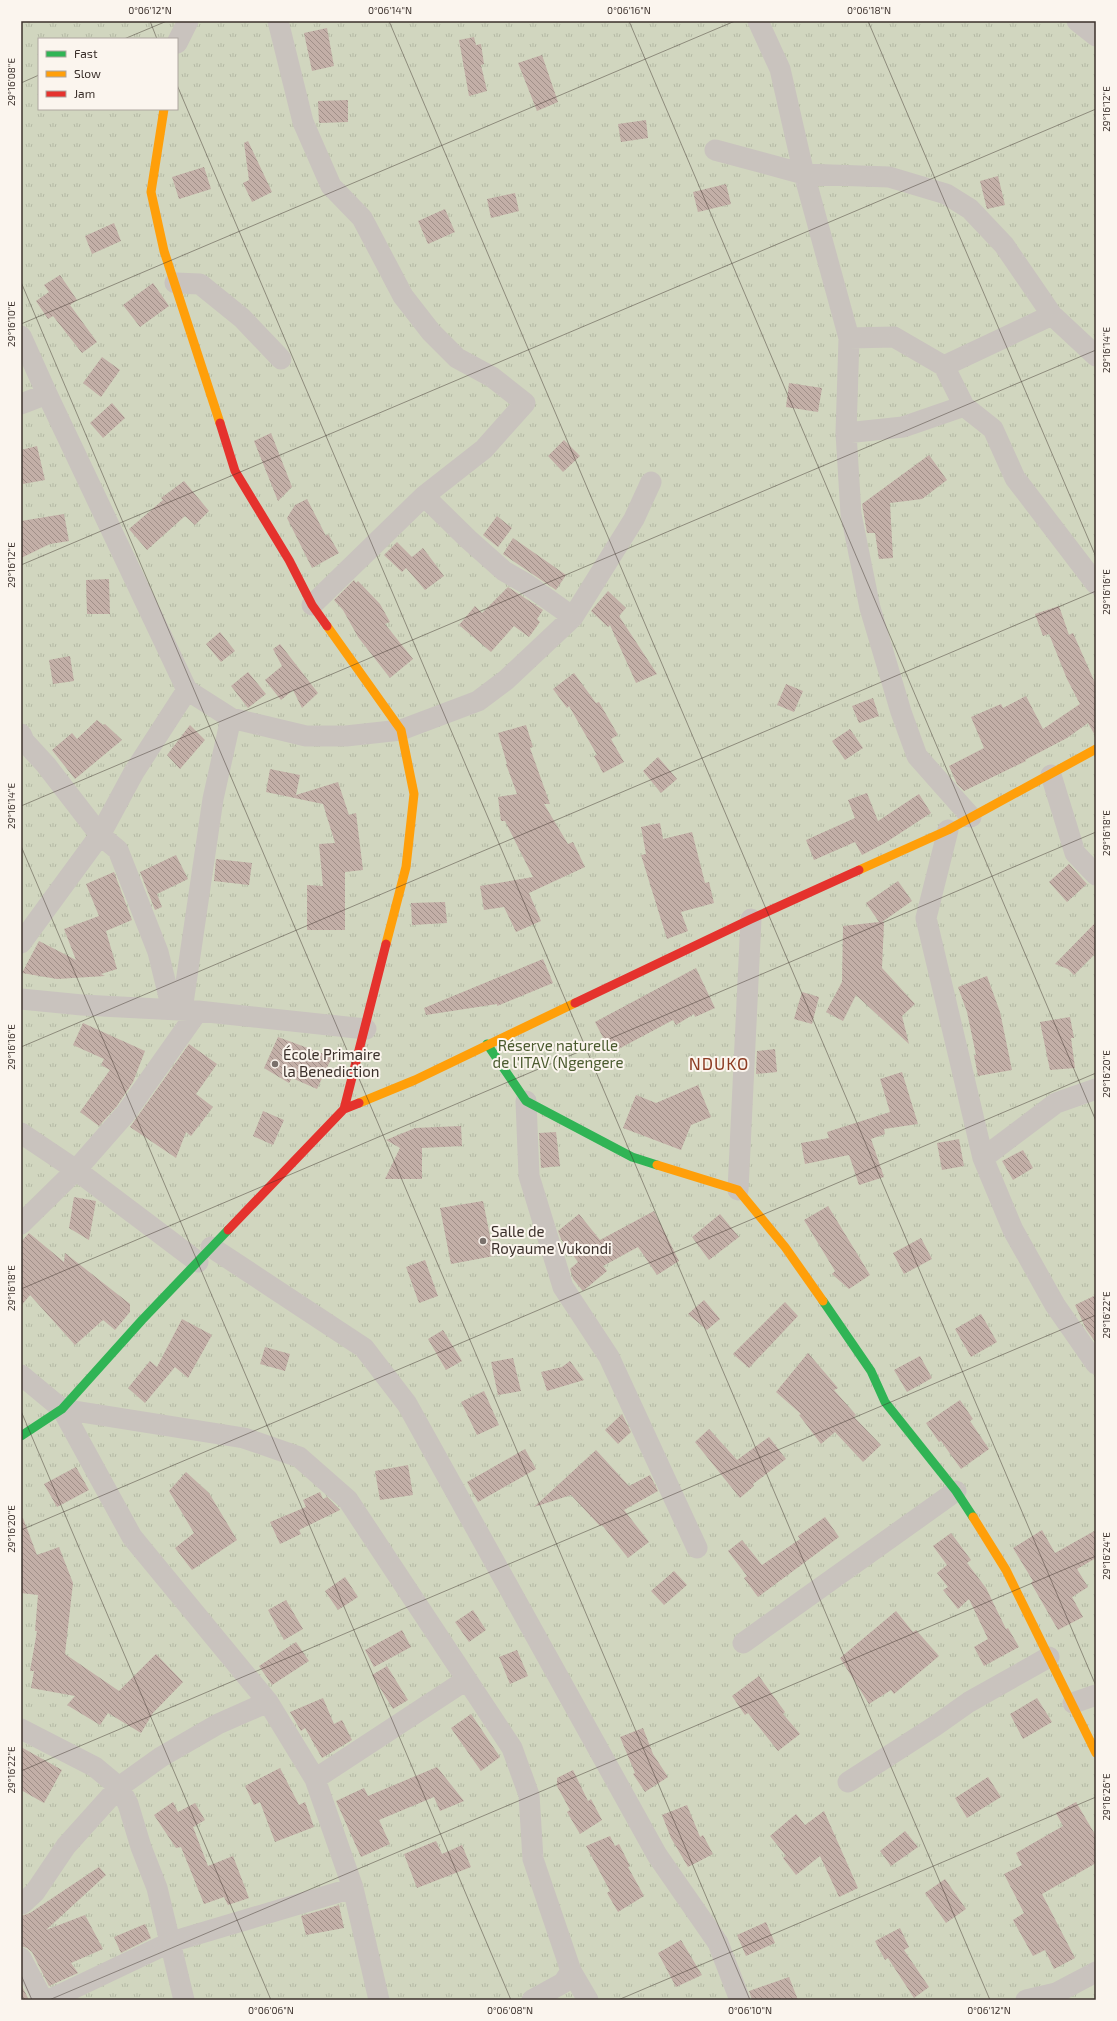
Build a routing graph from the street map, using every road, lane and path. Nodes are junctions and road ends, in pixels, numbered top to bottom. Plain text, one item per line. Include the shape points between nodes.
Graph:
1 (172, 21) edge
2 (188, 21) edge
3 (278, 21) edge
4 (758, 21) edge
5 (1077, 21) edge
6 (1096, 36) edge
7 (172, 38) edge
8 (178, 41) edge
9 (164, 110) edge
10 (714, 150) dead end
11 (804, 174) junction
12 (175, 283) junction
13 (1052, 314) junction
14 (21, 336) edge
15 (849, 338) junction
16 (1096, 356) edge
17 (281, 359) dead end
18 (944, 366) junction
19 (47, 394) junction
20 (21, 404) edge
21 (964, 406) junction
22 (846, 433) junction
23 (651, 482) dead end
24 (424, 496) junction
25 (1096, 584) edge
26 (312, 605) junction
27 (573, 617) junction
28 (187, 690) junction
29 (231, 718) junction
30 (402, 730) junction
31 (21, 734) edge
32 (1096, 749) edge
33 (1051, 775) junction
34 (971, 817) junction
35 (948, 830) junction
36 (100, 835) junction
37 (1096, 875) edge
38 (751, 919) junction
39 (21, 944) edge
40 (21, 999) edge
41 (184, 1010) junction
42 (366, 1029) junction
43 (487, 1044) junction
44 (1096, 1089) edge
45 (526, 1101) junction
46 (344, 1108) junction
47 (21, 1133) edge
48 (983, 1158) junction
49 (76, 1170) junction
50 (738, 1190) junction
51 (21, 1224) edge
52 (204, 1255) junction
53 (1096, 1364) edge
54 (21, 1375) edge
55 (62, 1409) junction
56 (21, 1436) edge
57 (956, 1491) junction
58 (697, 1548) dead end
59 (743, 1643) dead end
60 (1049, 1657) junction
61 (466, 1680) junction
62 (1096, 1695) edge
63 (268, 1702) junction
64 (1073, 1703) junction
65 (21, 1729) edge
66 (1096, 1752) edge
67 (315, 1779) junction
68 (848, 1782) dead end
69 (120, 1787) junction
70 (353, 1888) junction
71 (21, 1904) edge
72 (171, 1942) junction
73 (21, 1958) edge
74 (570, 1971) junction
75 (1096, 1972) edge
76 (1057, 1996) edge
77 (43, 2000) edge
78 (49, 2000) edge
79 (184, 2000) edge
80 (379, 2000) edge
81 (532, 2000) edge
82 (588, 2000) edge
83 (740, 2000) edge
84 (1026, 2000) edge

1 - 7 street
2 - 8 street
3 - 24 street via 304,122 331,186 362,218 403,296 431,332 457,358 492,377 525,403 484,449
4 - 11 street via 780,69
5 - 6 street
9 - 12 street via 151,192 164,251
10 - 11 street
11 - 13 street via 889,177 946,194 970,209 1004,245
11 - 15 street
12 - 17 street via 200,284 242,318
12 - 26 street via 235,471 289,560
13 - 16 street
13 - 18 street
14 - 19 street
15 - 18 street via 894,338
15 - 22 street
18 - 21 street
19 - 20 street
19 - 28 street
21 - 22 street via 903,427
21 - 25 street via 993,429 1015,478
22 - 34 street via 852,514 865,585 902,712 917,756
23 - 27 street via 634,520
24 - 26 street
24 - 27 street via 504,571
26 - 30 street
27 - 30 street via 506,680 478,701
28 - 29 street
28 - 36 street via 134,772
29 - 30 street via 306,736 346,736
29 - 41 street via 213,799
30 - 42 street via 414,794 406,867
31 - 36 street
32 - 33 street
33 - 34 street
33 - 37 street via 1075,852
34 - 35 street
35 - 38 street
35 - 48 street via 926,918
36 - 39 street
36 - 41 street via 118,850
38 - 43 street
38 - 50 street
40 - 41 street
41 - 42 street
41 - 49 street via 126,1113
42 - 46 street
43 - 45 street
43 - 46 street via 415,1080
44 - 48 street via 1056,1103
45 - 50 street via 632,1156
45 - 58 street via 529,1176 563,1287 609,1357
46 - 52 street
47 - 49 street
48 - 53 street via 1017,1237 1055,1305
49 - 51 street
49 - 52 street
50 - 57 street via 785,1247 866,1364 885,1402
52 - 55 street
52 - 83 street via 364,1348 407,1404 657,1855 718,1943
54 - 55 street
55 - 56 street
55 - 61 street via 244,1438 299,1457 348,1500
55 - 63 street via 132,1537
57 - 59 street
57 - 60 street via 1006,1570
60 - 64 street
60 - 68 street via 969,1702
61 - 67 street
61 - 74 street via 512,1748 529,1795 533,1859
62 - 64 street
63 - 67 street
63 - 69 street via 212,1728 161,1757
64 - 66 street
65 - 69 street via 95,1767
67 - 70 street
69 - 71 street via 66,1846 35,1892
69 - 72 street via 157,1888
70 - 72 street
70 - 80 street
72 - 78 street
72 - 79 street
73 - 77 street
74 - 81 street via 563,1983
74 - 82 street
75 - 76 street
76 - 84 street

